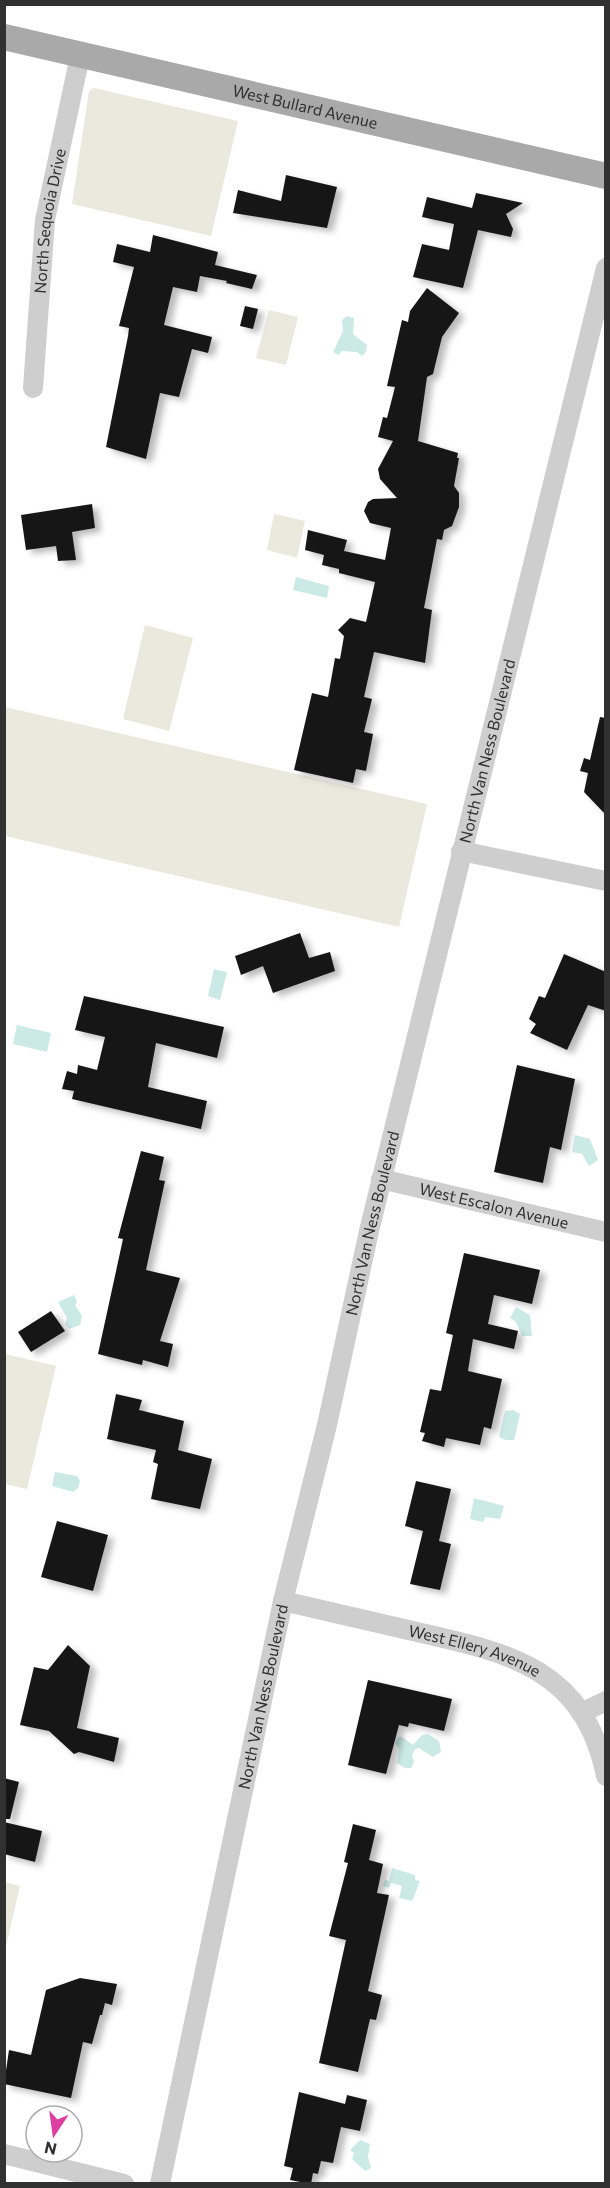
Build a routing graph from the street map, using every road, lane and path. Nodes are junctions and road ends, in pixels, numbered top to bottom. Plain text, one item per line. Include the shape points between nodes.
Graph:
1 (4, 37) edge
2 (80, 56) junction
3 (606, 176) edge
4 (606, 268) edge
5 (33, 388) dead end
6 (461, 850) junction
7 (606, 881) edge
8 (381, 1179) junction
9 (606, 1232) edge
10 (283, 1601) junction
11 (606, 1701) edge
12 (582, 1713) junction
13 (606, 1776) edge
14 (4, 2154) edge
15 (124, 2184) edge
16 (160, 2184) edge

1 - 2 main road, West Bullard Avenue
2 - 3 main road, West Bullard Avenue
2 - 5 street, North Sequoia Drive via 45,220
4 - 6 street, North Van Ness Boulevard
6 - 7 street
6 - 8 street, North Van Ness Boulevard
8 - 9 street, West Escalon Avenue
8 - 10 street, North Van Ness Boulevard via 327,1425
10 - 12 street, West Ellery Avenue via 508,1655 547,1677
10 - 16 street, North Van Ness Boulevard
11 - 12 street
12 - 13 street, West Ellery Avenue via 595,1737
14 - 15 street

